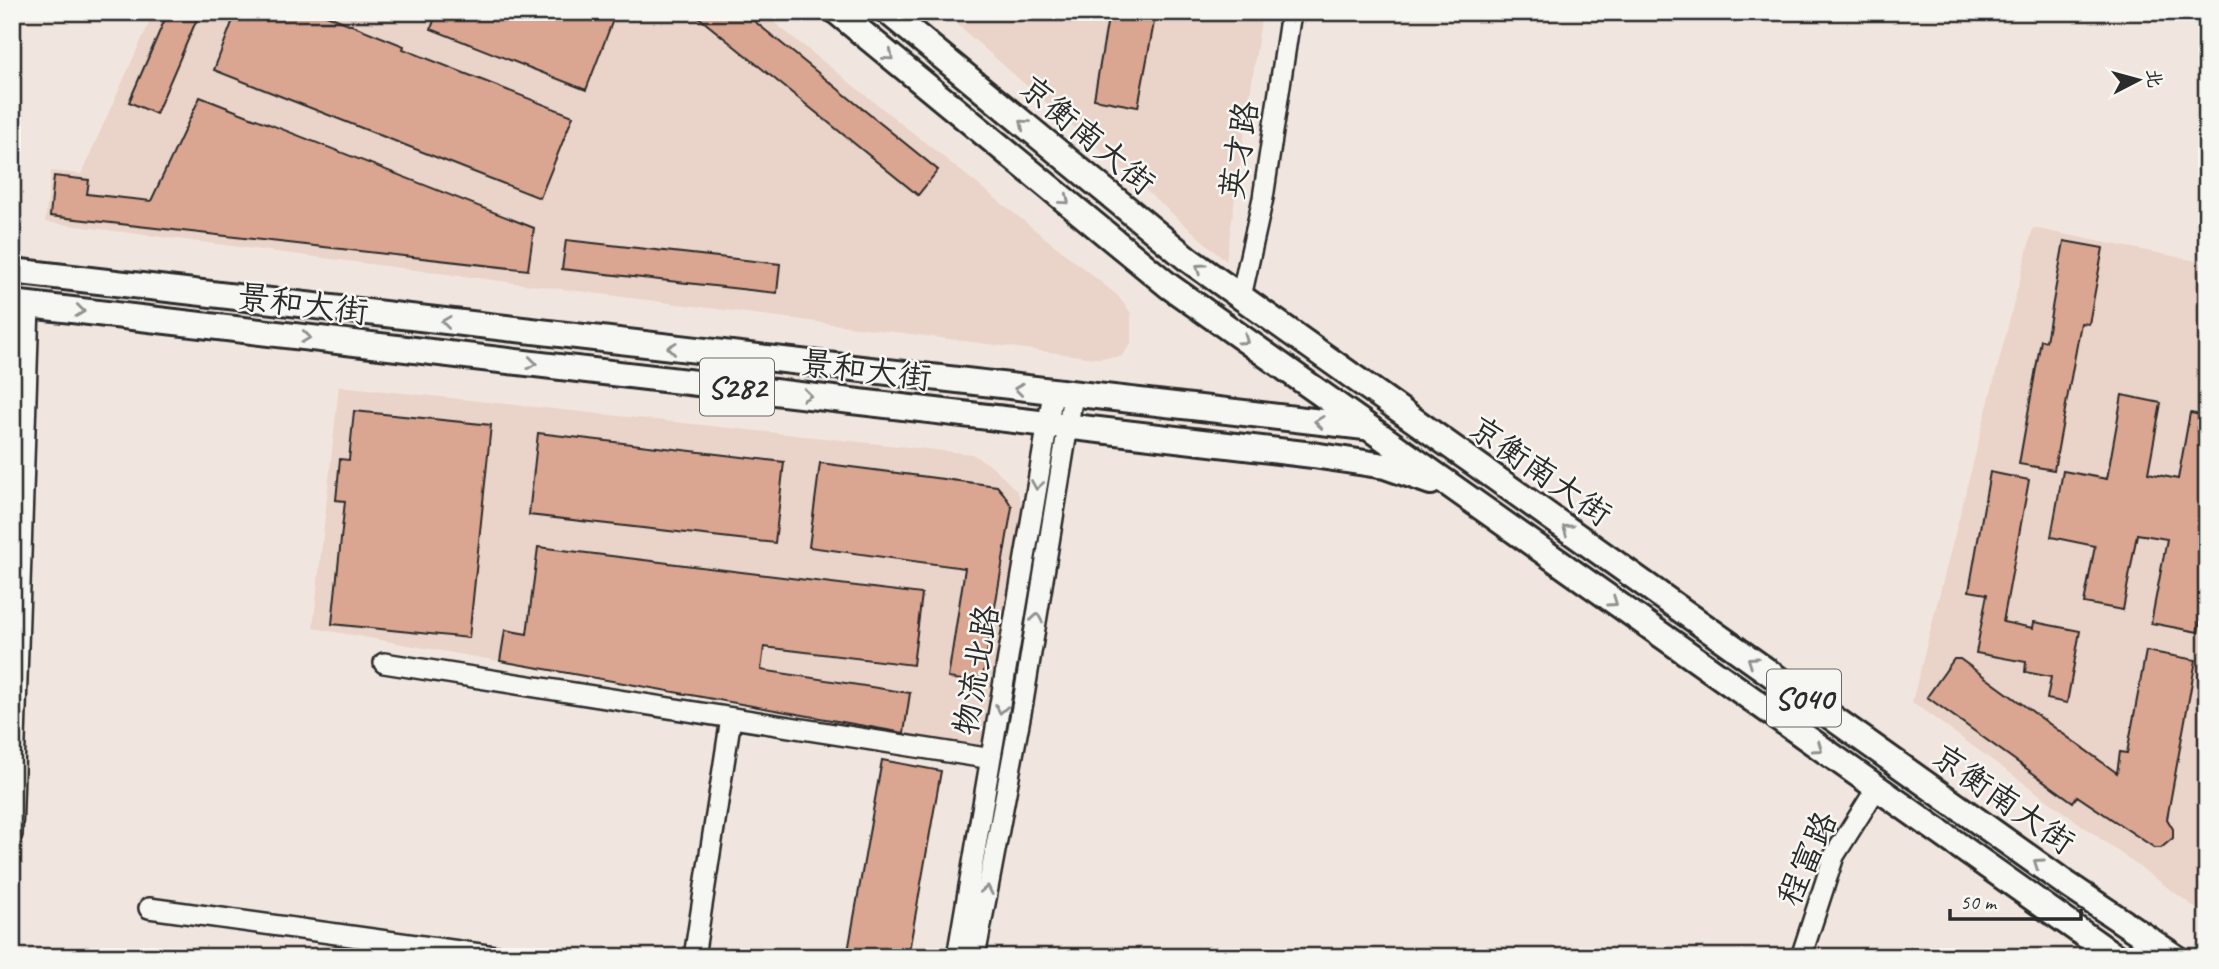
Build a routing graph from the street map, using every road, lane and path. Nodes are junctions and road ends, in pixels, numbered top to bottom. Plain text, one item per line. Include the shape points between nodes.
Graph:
1 (837, 12) edge
2 (888, 12) edge
3 (1291, 12) edge
4 (12, 271) edge
5 (1241, 297) junction
6 (21, 304) edge
7 (1063, 394) junction
8 (1058, 426) junction
9 (1368, 428) junction
10 (1435, 435) junction
11 (1457, 491) junction
12 (384, 663) dead end
13 (731, 718) junction
14 (986, 758) dead end
15 (1876, 789) junction
16 (12, 834) edge
17 (149, 908) dead end
18 (502, 957) edge
19 (694, 957) edge
20 (957, 957) edge
21 (975, 957) edge
22 (1801, 957) edge
23 (2116, 957) edge
24 (2175, 957) edge

1 -> 9 main road, 京衡南大街 via 1169,286
5 -> 2 main road, 京衡南大街 via 1189,260
3 - 5 street, 英才路 via 1263,198
7 -> 4 main road, 景和大街 / S282
5 - 10 main road, 京衡南大街
6 -> 8 main road, 景和大街 / S282
6 - 16 street
7 - 8 street, 物流北路
9 -> 7 main road, 景和大街 / S282
8 - 11 main road, 景和大街 / S282 via 1385,466
8 -> 20 street, 物流北路
21 -> 8 street, 物流北路 via 1023,702
9 - 10 main road, 景和大街 / S282
9 - 11 main road, 京衡南大街
24 -> 10 main road, 京衡南大街 / S040
11 -> 15 main road, 京衡南大街 / S040
12 - 13 street
13 - 14 street
13 - 19 street
15 - 22 street, 程富路 via 1834,856
15 - 23 main road, 京衡南大街 / S040
17 - 18 street

